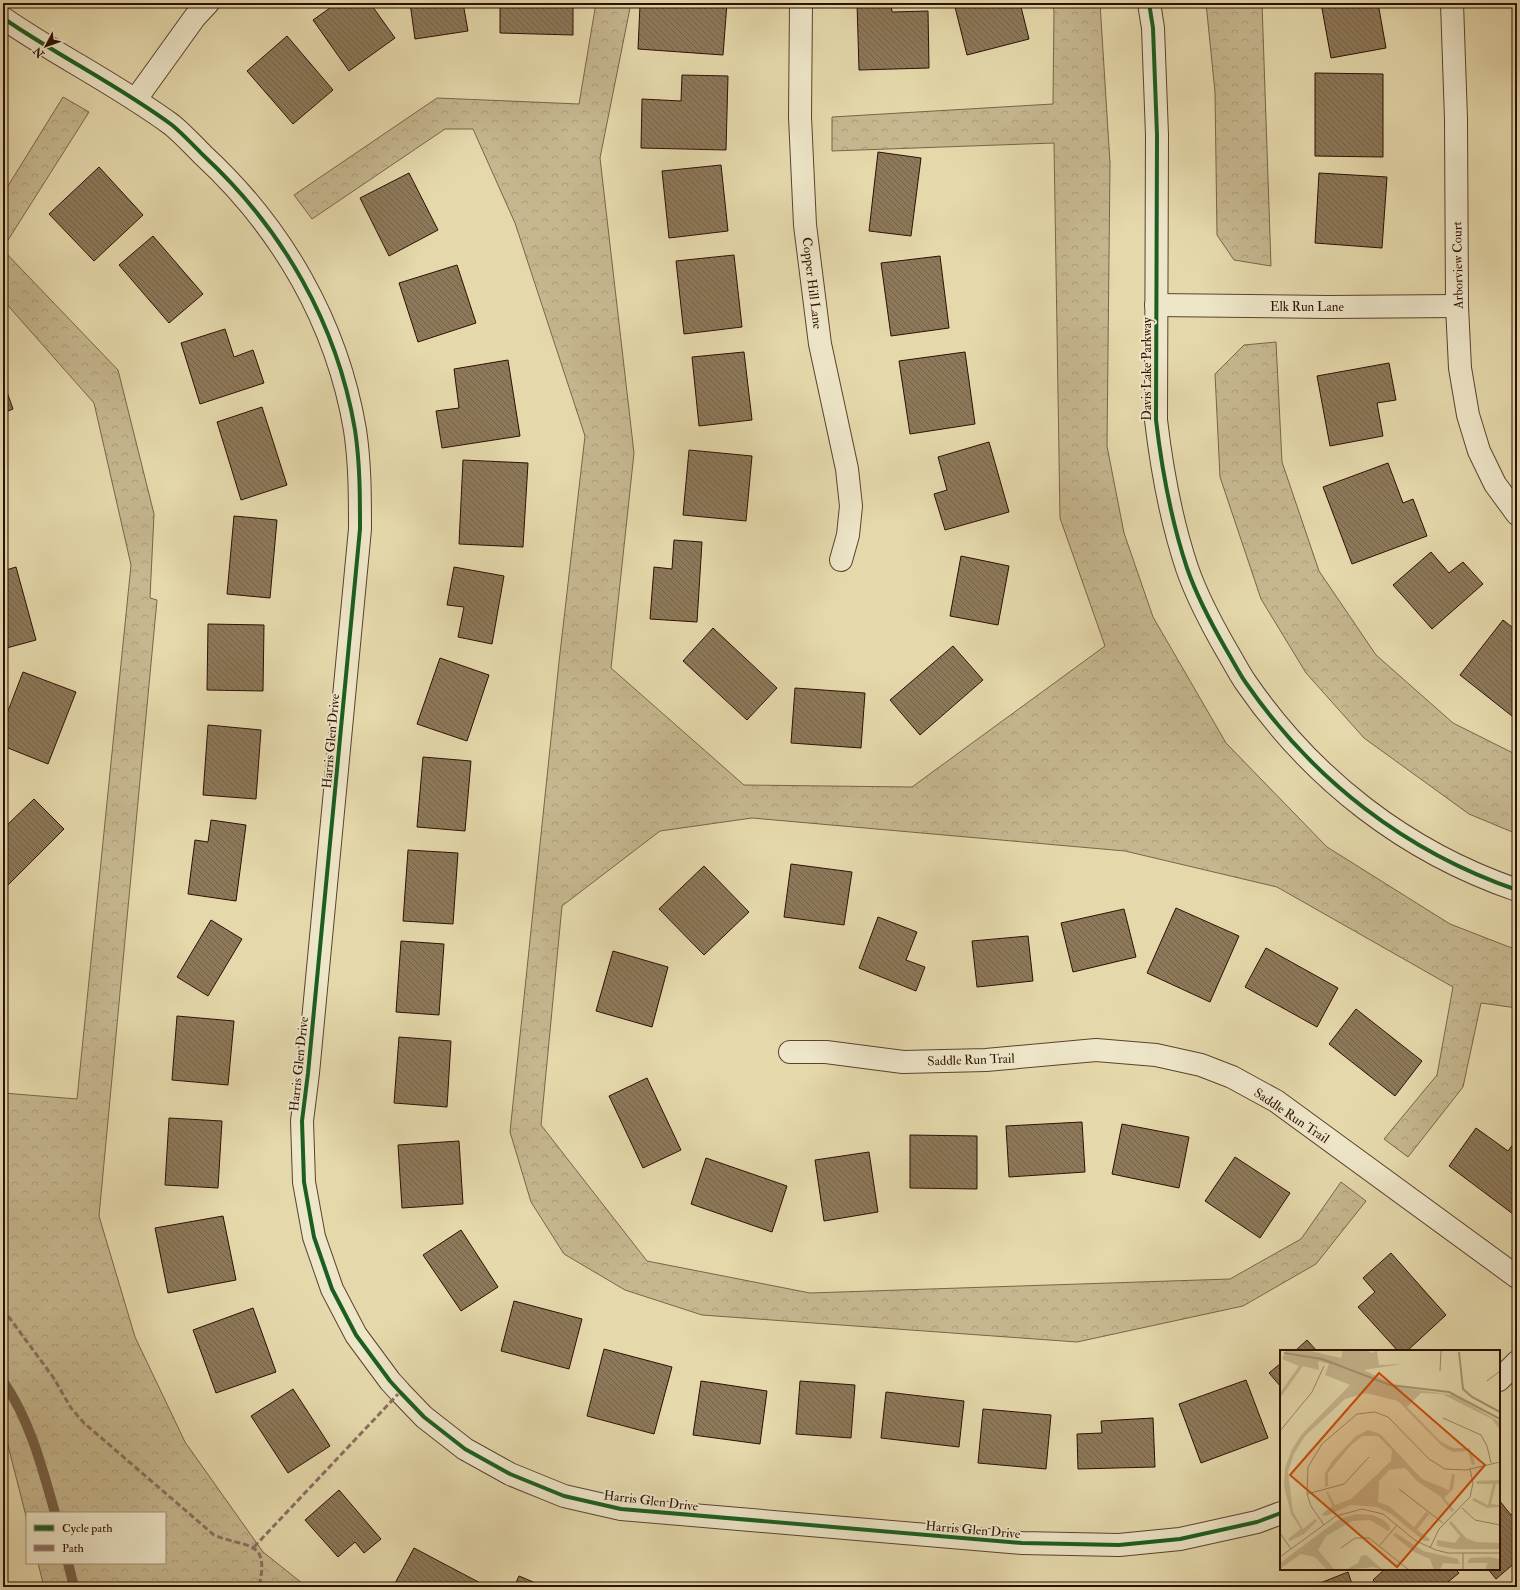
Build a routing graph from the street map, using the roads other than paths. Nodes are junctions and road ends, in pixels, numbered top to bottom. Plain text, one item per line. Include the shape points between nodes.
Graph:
1 (208, 3) edge
2 (801, 3) edge
3 (1149, 3) edge
4 (1452, 3) edge
5 (3, 18) edge
6 (136, 99) junction
7 (1156, 305) junction
8 (1457, 306) junction
9 (1517, 514) edge
10 (841, 560) dead end
11 (1517, 890) edge
12 (790, 1052) dead end
13 (1517, 1277) edge
14 (1517, 1362) edge
15 (1500, 1379) edge
16 (1280, 1513) edge

1 - 6 street
2 - 10 street, Copper Hill Lane via 800,117 805,225 820,344 847,469 851,506 848,535
3 - 7 street, Davis Lake Parkway via 1153,28 1157,135
4 - 8 street, Arborview Court via 1456,119
5 - 6 street, Harris Glen Drive
6 - 16 street, Harris Glen Drive via 174,127 229,179 269,227 297,270 320,314 340,370 355,429 360,474 360,529 302,1121 304,1182 314,1237 332,1288 356,1335 390,1381 424,1417 465,1449 510,1474 564,1496 620,1509 1022,1543 1119,1545 1180,1539 1257,1522
7 - 8 street, Elk Run Lane
7 - 11 street, Davis Lake Parkway via 1156,420 1169,507 1188,569 1213,627 1245,682 1283,731 1330,781 1386,824 1430,852 1493,882
8 - 9 street, Arborview Court via 1460,368 1468,415 1479,451 1495,484
12 - 13 street, Saddle Run Trail via 826,1052 902,1062 986,1060 1096,1050 1156,1055 1201,1065 1232,1077 1276,1101
14 - 15 street

